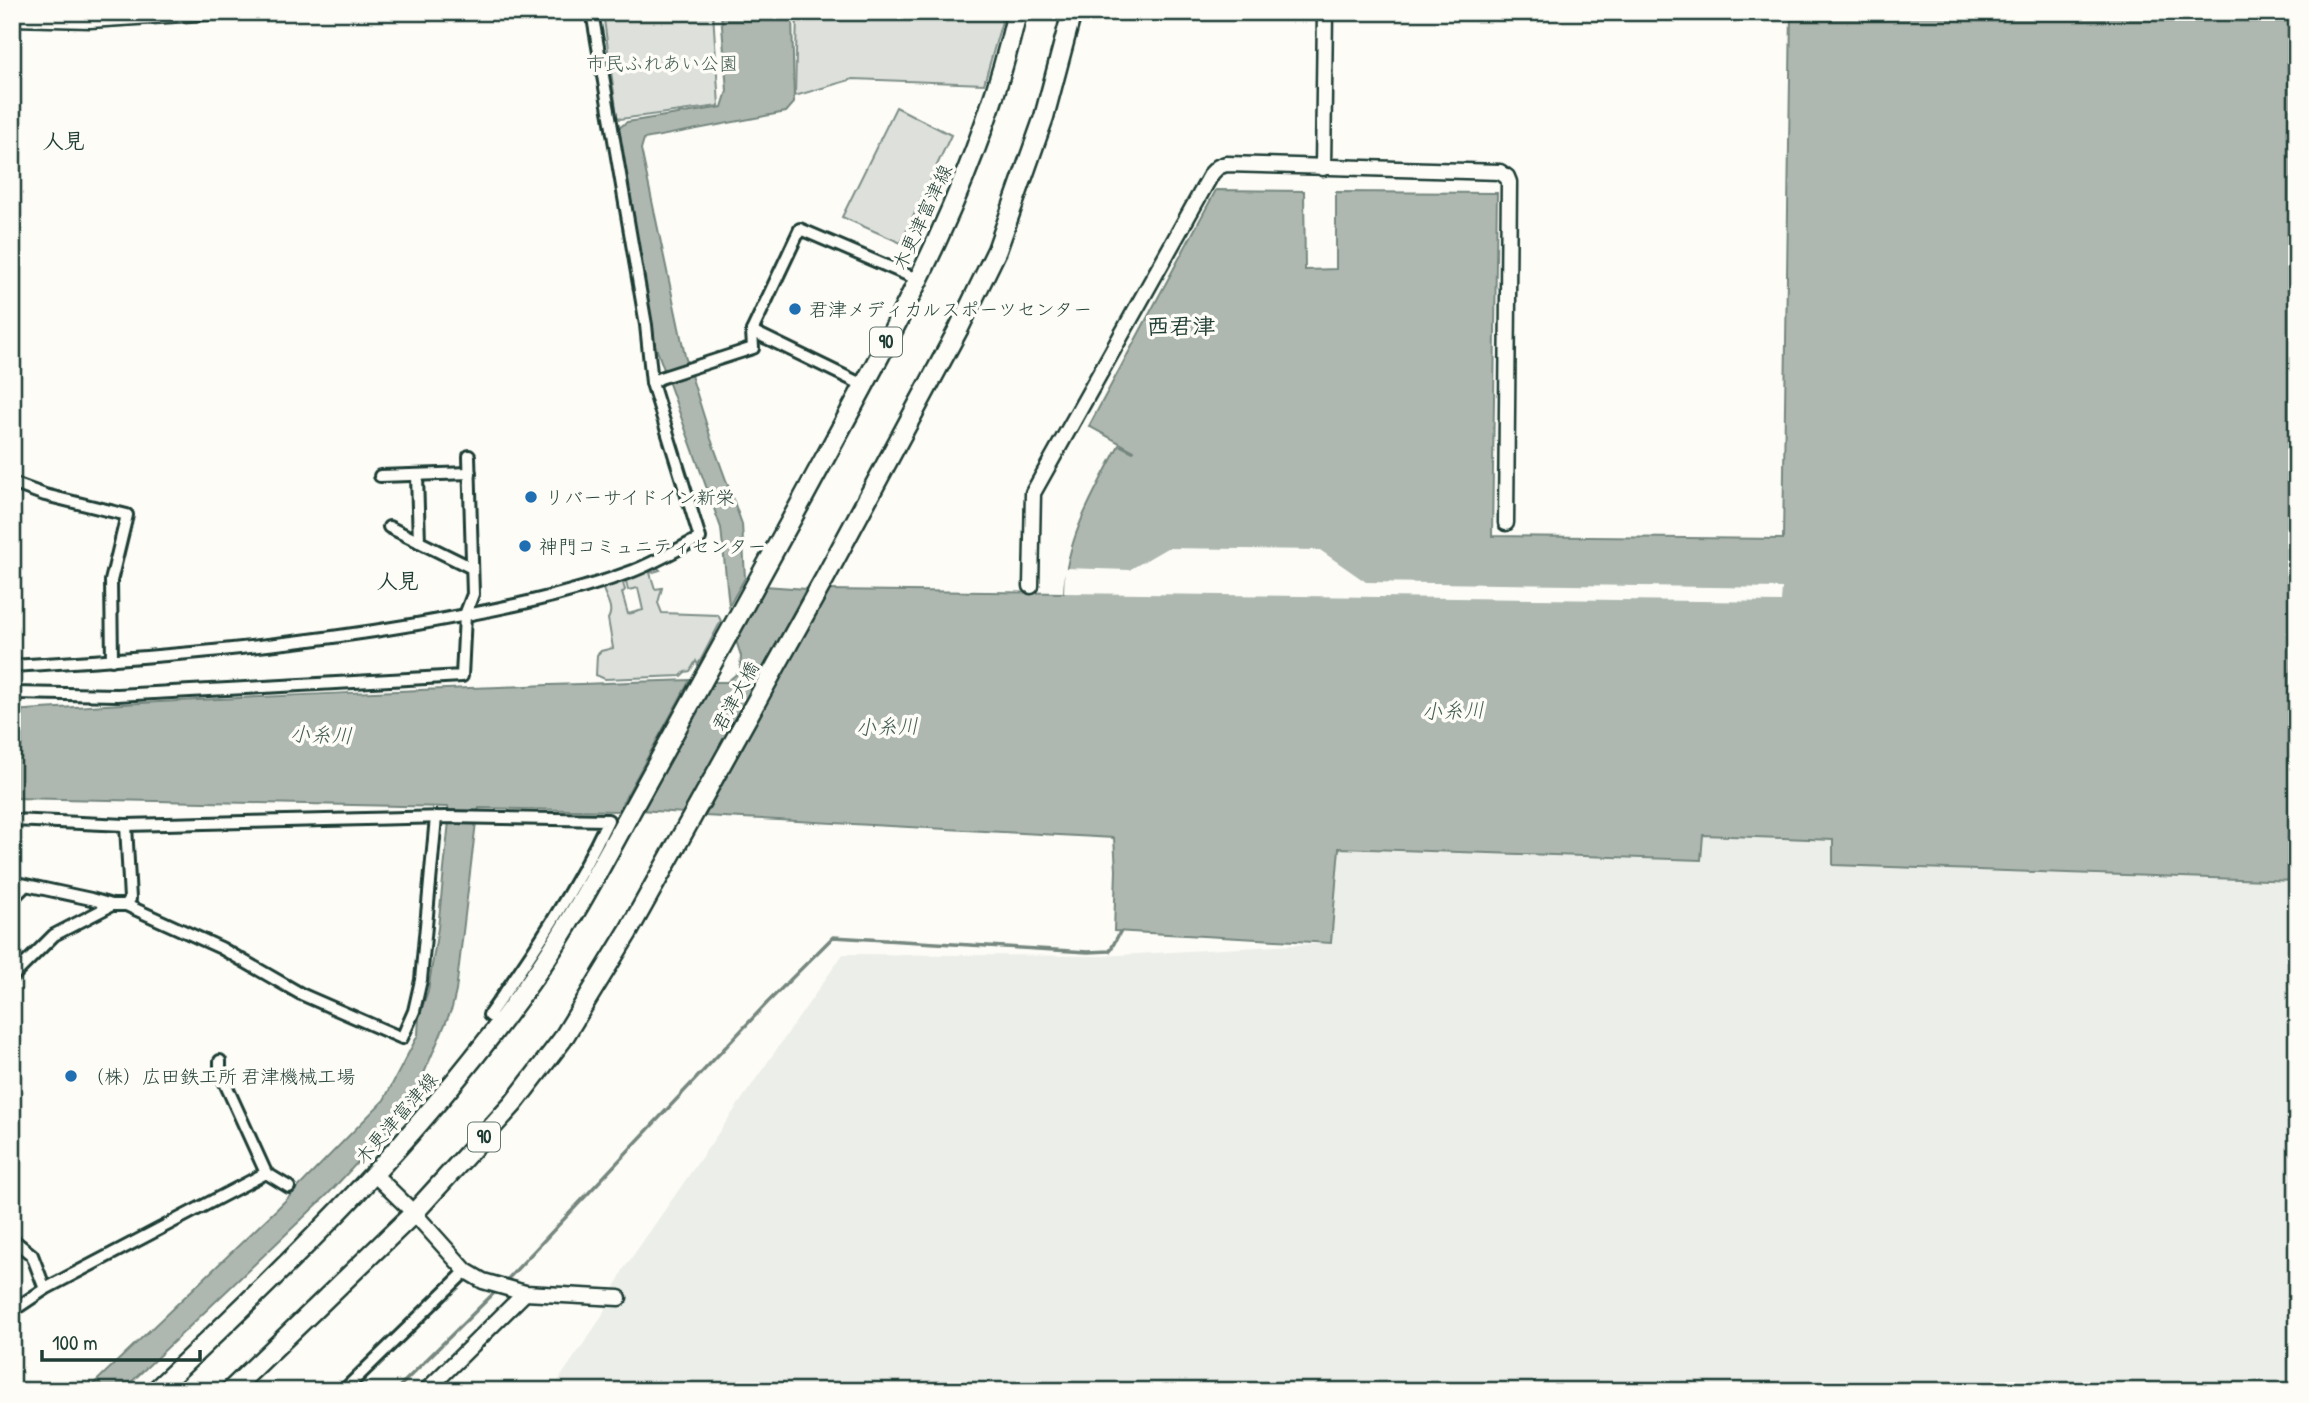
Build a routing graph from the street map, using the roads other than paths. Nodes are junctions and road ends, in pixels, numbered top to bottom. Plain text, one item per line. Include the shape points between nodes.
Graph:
1 (214, 12) edge
2 (592, 12) edge
3 (1017, 12) edge
4 (1072, 12) edge
5 (1325, 12) edge
6 (49, 15) edge
7 (12, 18) edge
8 (1323, 168) junction
9 (917, 279) junction
10 (751, 331) junction
11 (656, 380) junction
12 (863, 386) junction
13 (469, 456) dead end
14 (470, 474) junction
15 (417, 475) junction
16 (380, 476) dead end
17 (12, 483) edge
18 (1506, 523) dead end
19 (389, 527) dead end
20 (419, 542) junction
21 (472, 568) junction
22 (760, 577) joint
23 (1031, 586) dead end
24 (465, 615) junction
25 (112, 660) junction
26 (12, 666) edge
27 (12, 693) edge
28 (440, 817) junction
29 (12, 820) edge
30 (126, 825) junction
31 (619, 833) joint
32 (12, 882) edge
33 (25, 886) junction
34 (12, 899) edge
35 (112, 905) junction
36 (126, 905) junction
37 (12, 976) edge
38 (501, 1023) junction
39 (220, 1061) dead end
40 (266, 1173) junction
41 (375, 1175) junction
42 (289, 1187) dead end
43 (414, 1213) junction
44 (12, 1239) edge
45 (466, 1271) junction
46 (46, 1289) junction
47 (525, 1293) junction
48 (620, 1298) dead end
49 (12, 1311) edge
50 (155, 1391) edge
51 (230, 1391) edge
52 (343, 1391) edge
53 (426, 1391) edge

1 - 6 street via 90,20
2 - 11 street
3 - 9 main road, 木更津富津線 / 90 via 987,119
4 - 43 main road, 君津大橋 / 90 via 1044,117 997,250 826,576 628,932 562,1040 513,1104
5 - 8 street
6 - 7 street
8 - 18 street via 1500,172 1507,177
8 - 23 street via 1226,164 1212,173 1033,493
9 - 10 street via 800,229
9 - 12 main road, 木更津富津線 / 90
10 - 11 street via 752,348
10 - 12 street
11 - 24 street via 700,538 634,571
12 - 22 main road, 木更津富津線 / 90
13 - 14 street
14 - 15 street
14 - 21 street
15 - 16 street
15 - 20 street
17 - 25 street via 127,515 111,581
19 - 20 street
20 - 21 street
21 - 24 street via 473,594
22 - 31 main road, 君津大橋 / 90
24 - 25 street via 344,636
24 - 27 street via 462,676 117,695
25 - 26 street
28 - 30 street
28 - 36 street via 421,980 401,1038
28 - 38 street via 608,820 563,904 489,1016
29 - 30 street
30 - 36 street via 130,899
31 - 38 main road, 木更津富津線 / 90 via 558,940
32 - 33 street
33 - 34 street
33 - 35 street
35 - 36 street
35 - 37 street via 54,935
38 - 41 main road, 木更津富津線 / 90
39 - 40 street via 220,1072
40 - 42 street
40 - 46 street
41 - 43 street
41 - 50 main road, 木更津富津線 / 90
43 - 45 street
43 - 51 main road, 90
44 - 46 street via 32,1255
45 - 47 street via 492,1285
45 - 52 street
46 - 49 street
47 - 48 street
47 - 53 street

